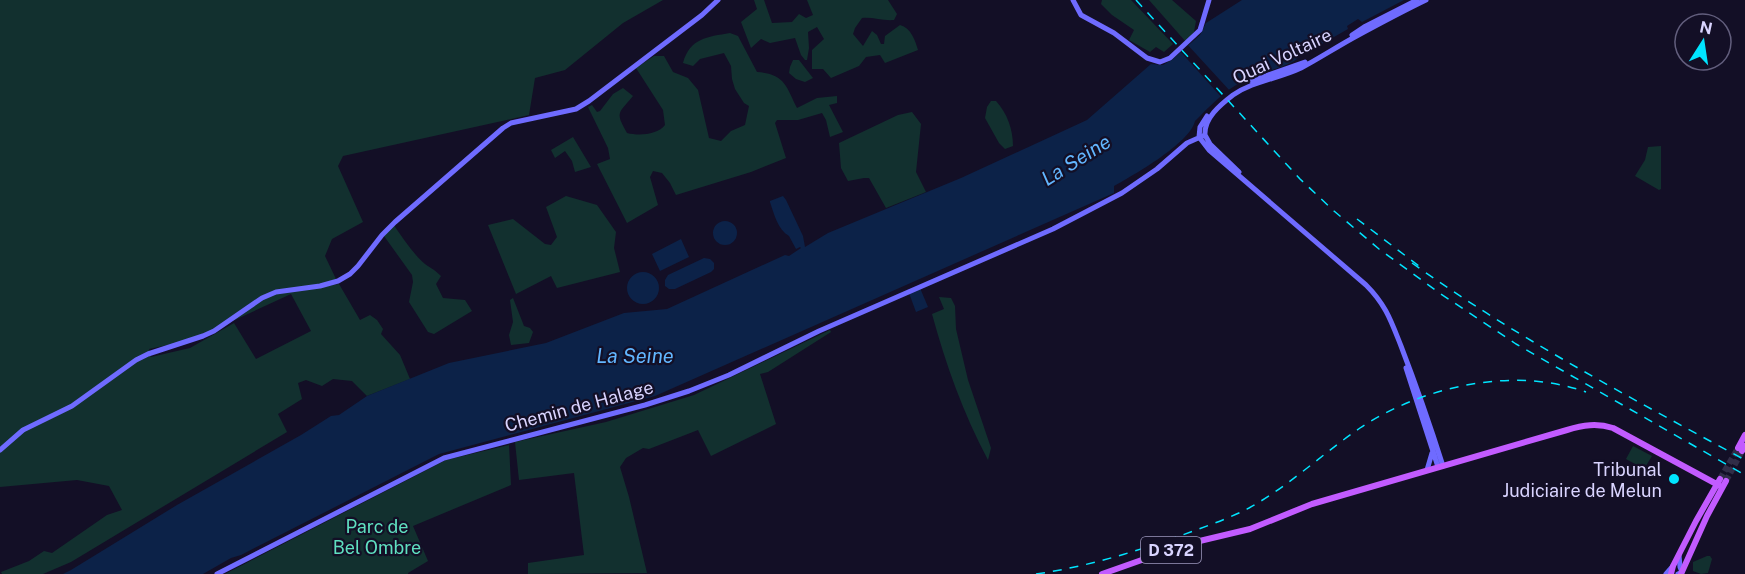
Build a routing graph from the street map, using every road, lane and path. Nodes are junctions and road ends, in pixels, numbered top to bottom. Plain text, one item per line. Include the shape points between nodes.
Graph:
1 (718, 0) edge
2 (1073, 0) edge
3 (1209, 0) edge
4 (1417, 0) edge
5 (1426, 0) edge
6 (1202, 136) junction
7 (1018, 244) joint
8 (1402, 349) junction
9 (1745, 435) edge
10 (1742, 449) tunnel mouth
11 (0, 450) edge
12 (1432, 451) junction
13 (1441, 466) junction
14 (1427, 470) junction
15 (1721, 483) junction
16 (1679, 555) junction
17 (1673, 566) junction
18 (217, 574) edge
19 (1102, 574) edge
20 (1666, 574) edge
21 (1671, 574) edge
22 (1681, 574) edge

1 - 11 street via 583,105 503,128 395,222 350,274 320,286 276,292 214,331 148,354 72,406 23,430
2 - 3 street via 1081,15 1156,62 1164,61 1200,30
4 - 6 street, Quai Voltaire via 1304,63 1237,89 1207,116 1200,127
5 - 6 street, Quai Voltaire via 1298,69 1240,90 1214,112
6 - 7 street, Quai Voltaire via 1187,143 1122,193
6 - 8 street via 1209,150 1373,292 1388,312
7 - 18 street, Chemin de Halage via 689,391 444,458
8 - 12 street
8 - 13 street
9 - 10 main road
12 - 13 street
12 - 14 street
13 - 14 main road, D 372
13 - 15 main road, D 372 via 1598,425 1613,428
14 - 19 main road, D 372
15 - 16 main road
15 - 22 main road
16 - 17 main road
16 - 22 street
17 - 20 street
17 - 21 main road

